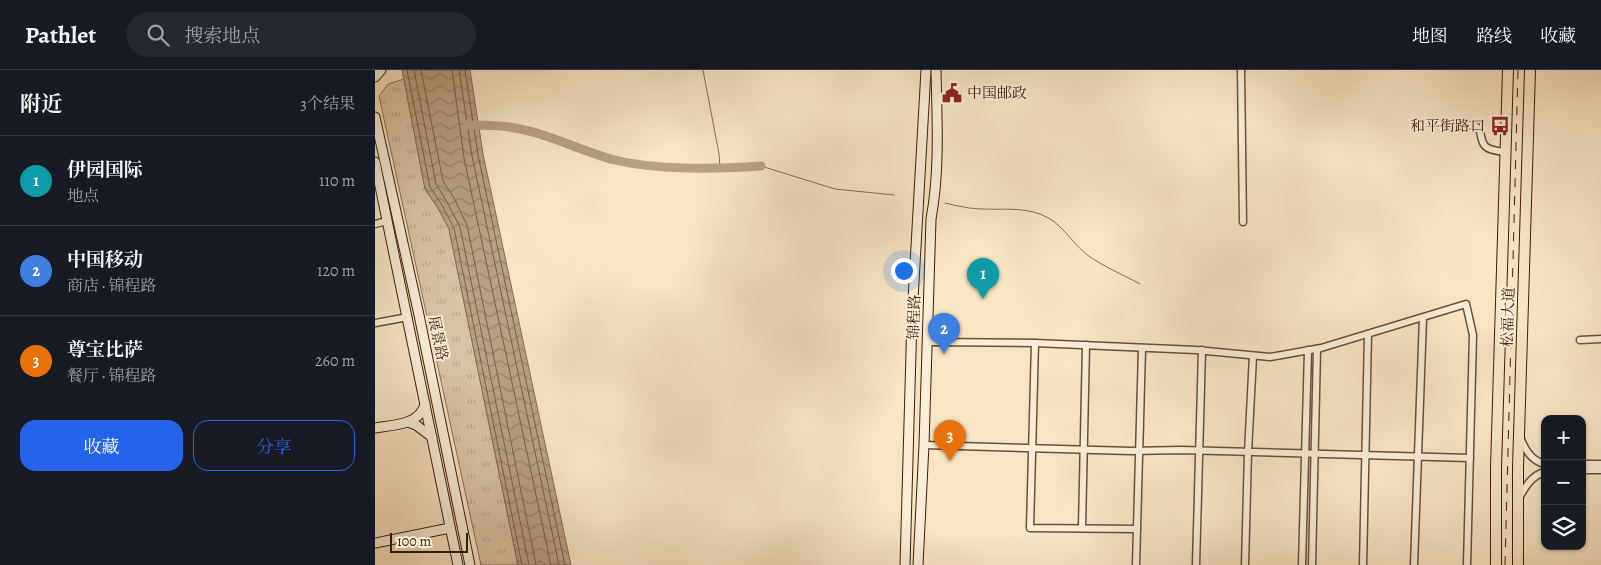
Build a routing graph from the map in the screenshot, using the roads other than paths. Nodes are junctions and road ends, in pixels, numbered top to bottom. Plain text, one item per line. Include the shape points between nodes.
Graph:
1 (381, 70) edge
2 (926, 70) edge
3 (936, 70) edge
4 (1241, 70) edge
5 (1508, 70) edge
6 (1530, 70) edge
7 (375, 77) edge
8 (375, 117) edge
9 (1468, 125) dead end
10 (1505, 152) junction
11 (375, 162) edge
12 (387, 221) junction
13 (1243, 222) dead end
14 (375, 224) edge
15 (408, 317) junction
16 (1423, 318) junction
17 (375, 323) edge
18 (1368, 334) junction
19 (1601, 339) edge
20 (1580, 340) dead end
21 (927, 342) junction
22 (1035, 344) junction
23 (1086, 345) junction
24 (1141, 348) junction
25 (1317, 349) junction
26 (1202, 350) junction
27 (1308, 350) junction
28 (1253, 356) junction
29 (425, 402) junction
30 (408, 422) junction
31 (375, 428) edge
32 (1519, 432) junction
33 (432, 437) junction
34 (1032, 448) junction
35 (924, 450) junction
36 (1083, 450) junction
37 (1139, 451) junction
38 (1198, 451) junction
39 (1248, 452) junction
40 (908, 454) junction
41 (1306, 454) junction
42 (1314, 454) junction
43 (1366, 456) junction
44 (1418, 457) junction
45 (1470, 458) junction
46 (1541, 462) edge
47 (1586, 464) edge
48 (1601, 464) edge
49 (1586, 470) edge
50 (1601, 470) edge
51 (1541, 474) edge
52 (1518, 499) junction
53 (450, 528) junction
54 (1082, 528) junction
55 (1137, 529) junction
56 (375, 543) edge
57 (458, 565) edge
58 (470, 565) edge
59 (905, 565) edge
60 (918, 565) edge
61 (1136, 565) edge
62 (1196, 565) edge
63 (1245, 565) edge
64 (1302, 565) edge
65 (1312, 565) edge
66 (1363, 565) edge
67 (1415, 565) edge
68 (1467, 565) edge
69 (1496, 565) edge
70 (1518, 565) edge

1 - 7 main road
2 - 40 main road, 锦程路 via 911,317
3 - 21 main road, 锦程路 via 936,191 931,219
4 - 13 street
5 - 10 main road, 松福大道
6 - 32 main road, 松福大道
8 - 58 main road, 展景路
9 - 10 street via 1479,129 1485,146
10 - 69 main road, 松福大道
11 - 12 main road, 展景路
12 - 14 street
12 - 15 main road, 展景路
15 - 17 street
15 - 29 main road, 展景路
16 - 18 street
16 - 44 street
16 - 45 street via 1466,304 1473,335
18 - 25 street
18 - 43 street
19 - 20 street
21 - 22 street
21 - 35 main road, 锦程路
22 - 23 street
22 - 34 street
23 - 24 street
23 - 36 street
24 - 26 street
24 - 37 street
25 - 27 street
25 - 42 street
26 - 28 street
26 - 38 street
27 - 28 street via 1270,357
27 - 41 street
28 - 39 street
29 - 30 main road via 417,418
29 - 33 main road, 展景路
30 - 31 main road
30 - 33 main road
32 - 46 street via 1527,451
32 - 52 main road, 松福大道
33 - 53 main road, 展景路
34 - 35 street
34 - 36 street
34 - 54 street via 1030,528
35 - 40 main road
35 - 60 main road, 锦程路
36 - 37 street
36 - 54 street
37 - 38 street
37 - 55 street
38 - 39 street
38 - 62 street
39 - 41 street
39 - 63 street
40 - 59 main road, 锦程路
41 - 42 street
41 - 64 street
42 - 43 street
42 - 65 street
43 - 44 street
43 - 66 street
44 - 45 street
44 - 67 street
45 - 68 street
47 - 48 street
49 - 50 street
51 - 52 street via 1531,480
52 - 70 main road, 松福大道
53 - 56 main road
53 - 57 main road, 展景路
54 - 55 street
55 - 61 street

